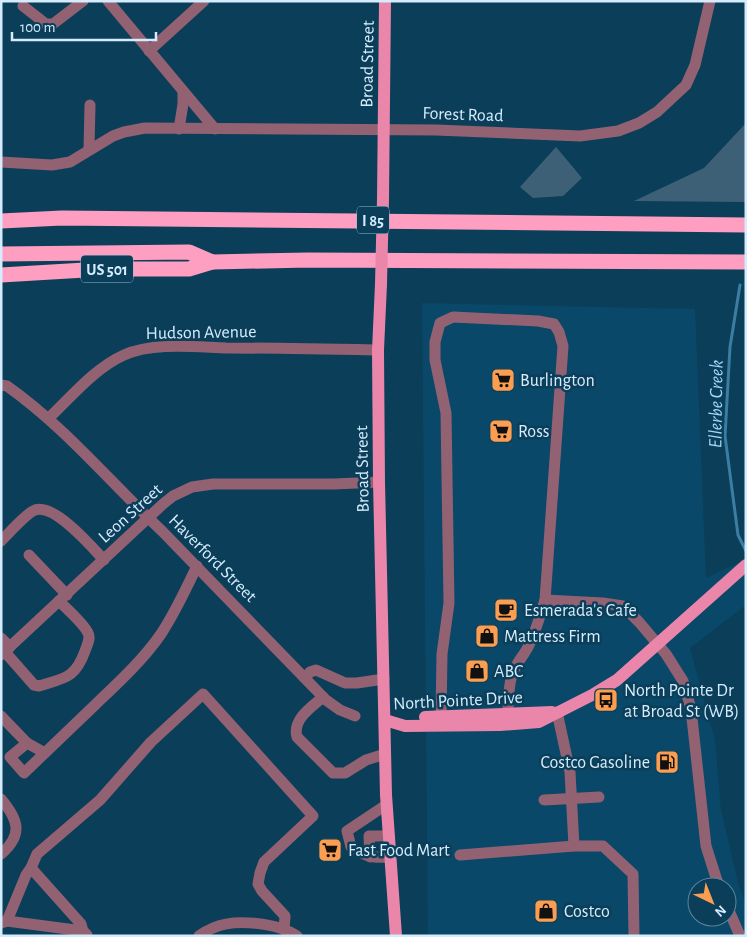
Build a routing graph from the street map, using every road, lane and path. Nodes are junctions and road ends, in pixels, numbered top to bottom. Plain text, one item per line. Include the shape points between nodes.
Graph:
1 (83, 1) edge
2 (204, 1) edge
3 (385, 1) edge
4 (710, 1) edge
5 (113, 3) edge
6 (23, 6) dead end
7 (149, 51) junction
8 (183, 92) junction
9 (90, 105) dead end
10 (179, 129) junction
11 (215, 129) junction
12 (384, 130) junction
13 (89, 149) junction
14 (1, 162) edge
15 (1, 220) edge
16 (746, 225) edge
17 (1, 254) edge
18 (212, 262) junction
19 (746, 262) edge
20 (1, 275) edge
21 (378, 350) junction
22 (1, 385) edge
23 (49, 418) junction
24 (379, 482) junction
25 (149, 518) junction
26 (1, 541) edge
27 (29, 555) dead end
28 (104, 560) junction
29 (197, 566) junction
30 (742, 568) edge
31 (63, 598) junction
32 (544, 600) junction
33 (1, 638) edge
34 (657, 644) junction
35 (6, 651) edge
36 (305, 678) junction
37 (384, 679) junction
38 (323, 697) junction
39 (557, 712) junction
40 (508, 714) junction
41 (1, 716) edge
42 (355, 716) dead end
43 (440, 717) junction
44 (385, 720) junction
45 (27, 743) junction
46 (45, 753) junction
47 (385, 754) junction
48 (599, 797) dead end
49 (1, 799) edge
50 (571, 799) junction
51 (544, 800) dead end
52 (386, 805) junction
53 (362, 820) junction
54 (368, 836) junction
55 (389, 836) junction
56 (574, 846) junction
57 (1, 854) edge
58 (460, 855) dead end
59 (390, 856) junction
60 (370, 857) junction
61 (31, 868) junction
62 (714, 877) edge
63 (4, 922) edge
64 (284, 930) junction
65 (85, 933) edge
66 (199, 936) edge
67 (298, 936) edge
68 (396, 936) edge
69 (634, 936) edge

1 - 6 street via 54,24 46,24
2 - 7 street
3 - 12 main road, Broad Street
4 - 12 street, Forest Road via 695,66 686,84 657,112 629,127 580,136
5 - 7 street
7 - 8 street
8 - 10 street
8 - 11 street
9 - 13 street
10 - 11 street, Forest Road
10 - 13 street, Forest Road via 136,129 112,136
11 - 12 street, Forest Road
12 - 21 main road, Broad Street, bridge
13 - 14 street, Forest Road via 70,162 52,165
15 - 16 highway, I 85
17 - 18 highway via 189,252
18 - 19 highway
18 - 20 highway, US 501 via 189,269 102,269
21 - 23 street, Hudson Avenue via 184,347 142,350 125,354 98,372
21 - 24 main road, Broad Street
22 - 23 street, Haverford Street via 7,386
23 - 25 street, Haverford Street
24 - 25 street, Leon Street via 201,485 173,496
24 - 37 main road, Broad Street
25 - 28 street, Leon Street
25 - 29 street, Haverford Street
26 - 28 street via 34,510 41,510 59,517 72,527
27 - 31 street
28 - 31 street, Leon Street
29 - 36 street, Haverford Street
29 - 46 street via 160,634 139,662
30 - 34 main road, North Pointe Drive
31 - 35 street, Leon Street
31 - 35 street via 88,632 89,639 75,671 39,686 34,685
32 - 34 street via 623,606
32 - 40 street via 528,647 515,665 509,686
32 - 43 street via 563,346 559,332 554,324 538,321 453,317 440,323 435,342 435,360 446,413 449,594 442,654
33 - 35 street
34 - 39 main road, North Pointe Drive via 617,680
34 - 62 street via 683,681 692,709 706,846
36 - 37 street via 316,670 345,683
36 - 38 street, Haverford Street
37 - 44 main road, Broad Street
38 - 42 street, Haverford Street via 333,706
38 - 47 street via 300,719 296,733 333,773 345,773 366,760
39 - 40 main road, North Pointe Drive
39 - 44 main road, North Pointe Drive via 539,722 500,725 405,726
39 - 50 street via 570,772
40 - 43 main road, North Pointe Drive
41 - 45 street
43 - 44 main road, North Pointe Drive
44 - 47 main road, Broad Street
45 - 46 street
45 - 46 street via 10,757 24,772
47 - 52 main road, Broad Street
48 - 50 street
49 - 57 street via 9,808 17,828 16,837
50 - 51 street
50 - 56 street
52 - 53 street
52 - 55 main road, Broad Street
53 - 54 street
53 - 60 street via 347,831 348,838 351,847
54 - 55 street
54 - 60 street
55 - 59 main road, Broad Street
56 - 58 street
56 - 69 street via 603,846 633,874
59 - 60 street
59 - 68 main road, Broad Street
61 - 63 street
61 - 64 street via 37,854 100,800 151,742 203,694 313,816 264,862 260,873 258,884 262,892 285,916
61 - 65 street via 81,924
63 - 65 street
64 - 66 street via 269,925 240,923 214,927
64 - 67 street

